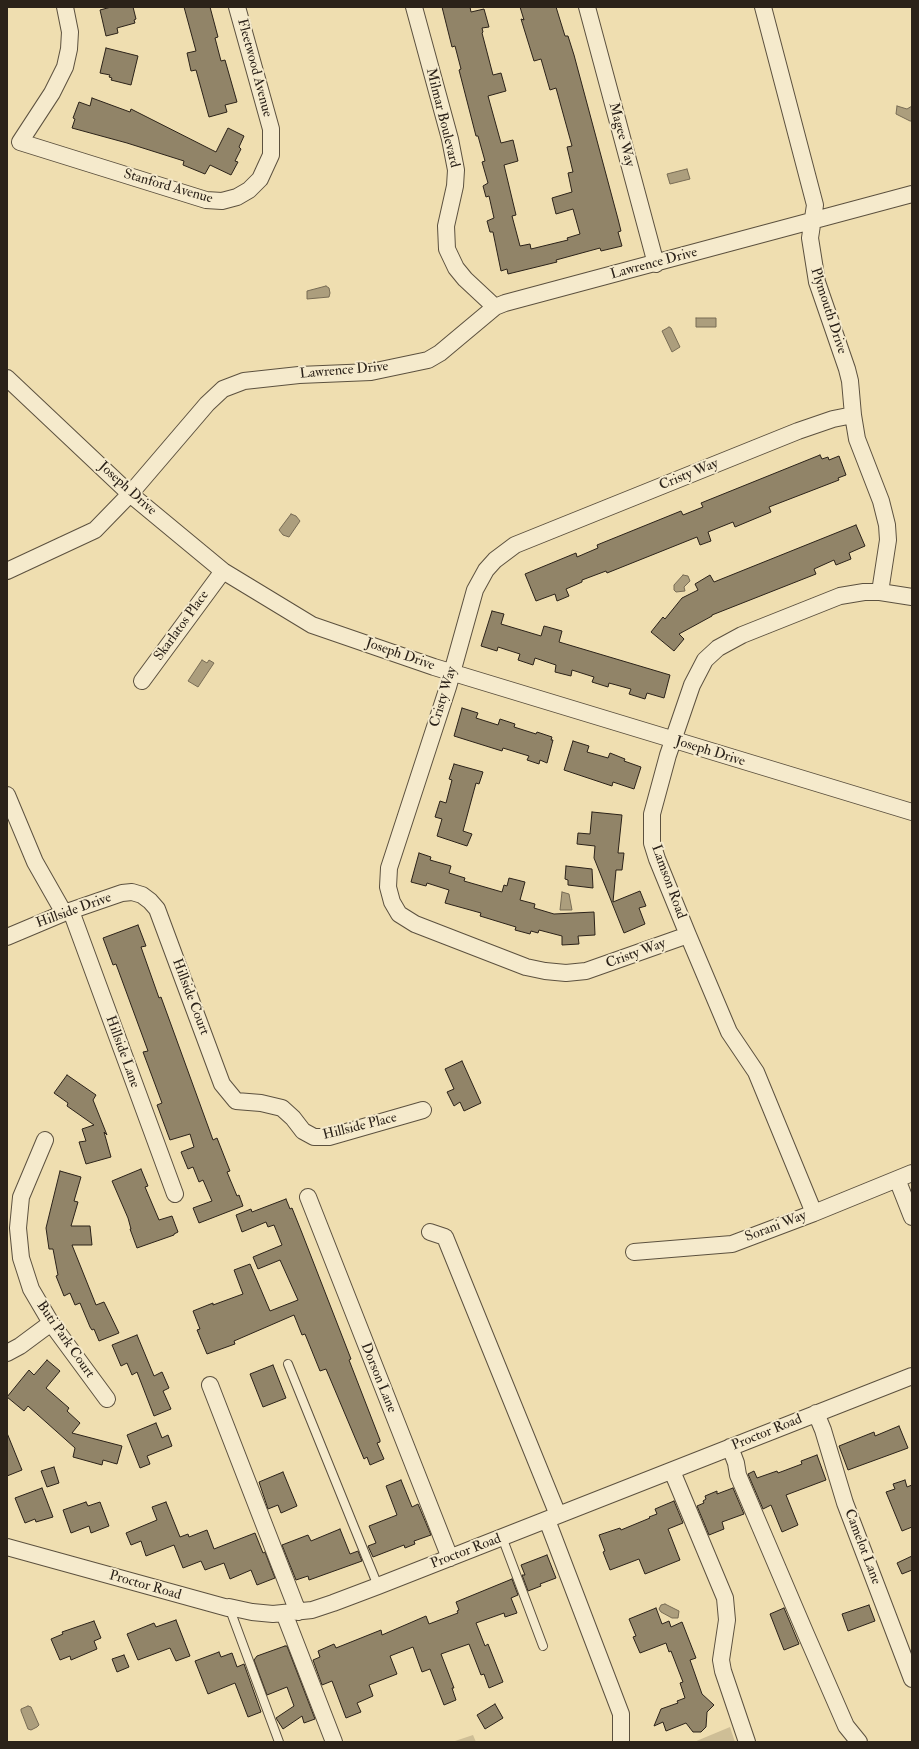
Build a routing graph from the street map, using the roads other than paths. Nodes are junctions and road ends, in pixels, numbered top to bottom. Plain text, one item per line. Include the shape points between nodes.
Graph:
1 (65, 7) edge
2 (237, 7) edge
3 (414, 7) edge
4 (587, 7) edge
5 (763, 7) edge
6 (271, 129) joint
7 (912, 194) edge
8 (812, 220) junction
9 (656, 264) junction
10 (495, 307) junction
11 (7, 378) edge
12 (853, 415) junction
13 (130, 494) junction
14 (7, 571) edge
15 (223, 571) junction
16 (880, 592) junction
17 (912, 597) edge
18 (452, 673) junction
19 (142, 681) dead end
20 (673, 741) junction
21 (7, 795) edge
22 (912, 812) edge
23 (142, 895) joint
24 (68, 912) junction
25 (688, 935) junction
26 (7, 937) edge
27 (236, 1101) joint
28 (423, 1110) dead end
29 (45, 1140) dead end
30 (912, 1173) edge
31 (897, 1179) junction
32 (175, 1194) dead end
33 (308, 1197) dead end
34 (814, 1213) junction
35 (912, 1217) edge
36 (430, 1232) dead end
37 (634, 1252) dead end
38 (51, 1323) junction
39 (7, 1353) edge
40 (288, 1364) dead end
41 (912, 1376) edge
42 (210, 1385) dead end
43 (107, 1399) dead end
44 (816, 1413) junction
45 (730, 1447) junction
46 (672, 1471) junction
47 (552, 1517) junction
48 (502, 1538) junction
49 (7, 1547) edge
50 (450, 1558) junction
51 (378, 1586) junction
52 (229, 1607) junction
53 (291, 1612) junction
54 (543, 1646) dead end
55 (912, 1679) edge
56 (279, 1742) edge
57 (334, 1742) edge
58 (621, 1742) edge
59 (747, 1742) edge
60 (859, 1742) edge

1 - 6 street, Stanford Avenue via 70,32 65,67 52,93 20,142 206,200 222,201 237,197 260,179 271,155
2 - 6 street, Fleetwood Avenue
3 - 10 street, Milmar Boulevard via 456,170 446,226 447,249 456,268 465,279
4 - 9 street, Magee Way
5 - 8 street, Plymouth Drive via 815,205
7 - 8 street, Lawrence Drive
8 - 9 street, Lawrence Drive
8 - 12 street, Plymouth Drive via 810,238 813,264 822,301 847,369
9 - 10 street, Lawrence Drive
10 - 13 street, Lawrence Drive via 440,354 428,360 371,372 299,375 244,381 223,389 207,404
11 - 13 street, Joseph Drive
12 - 16 street, Plymouth Drive via 857,439 881,501 887,525 888,540
12 - 18 street, Cristy Way via 798,431 533,537 505,552 486,570 475,590
13 - 14 street, Lawrence Drive via 95,530
13 - 15 street, Joseph Drive
15 - 18 street, Joseph Drive via 312,625
15 - 19 street, Skarlatos Place
16 - 17 street, Lamson Road
16 - 20 street, Lamson Road via 851,594 829,600 742,635 718,648 705,660 695,676
18 - 20 street, Joseph Drive
18 - 25 street, Cristy Way via 389,868 388,887 399,914 415,924 526,967 566,973 606,965
20 - 22 street, Joseph Drive
20 - 25 street, Lamson Road via 652,814 652,836 657,859
21 - 24 street, Hillside Lane via 35,862
23 - 24 street, Hillside Drive via 122,893
23 - 27 street, Hillside Court via 157,909 222,1084
24 - 26 street, Hillside Drive
24 - 32 street, Hillside Lane
25 - 34 street, Lamson Road via 729,1032 756,1072
27 - 28 street, Hillside Place via 282,1108 303,1131 314,1137 329,1137
29 - 38 street, Buti Park Court via 21,1197 18,1228 21,1258 27,1277
30 - 31 street, Sorani Way
31 - 34 street, Sorani Way
31 - 35 street
33 - 50 street, Dorson Lane
34 - 37 street, Sorani Way via 732,1244
36 - 47 street via 445,1237
38 - 39 street
38 - 43 street, Buti Park Court
40 - 51 lane
41 - 44 street, Proctor Road
42 - 53 street
44 - 45 street, Proctor Road
44 - 55 street, Camelot Lane via 845,1503
45 - 46 street, Proctor Road
45 - 60 street via 738,1475 846,1726
46 - 47 street, Proctor Road
46 - 59 street via 725,1598 727,1620 721,1660 722,1671
47 - 48 street, Proctor Road
47 - 58 street via 621,1714
48 - 50 street, Proctor Road
48 - 54 lane
49 - 52 street, Proctor Road
50 - 51 street, Proctor Road
51 - 53 street, Proctor Road via 333,1604
52 - 53 street, Proctor Road via 252,1612
52 - 56 lane
53 - 57 street

